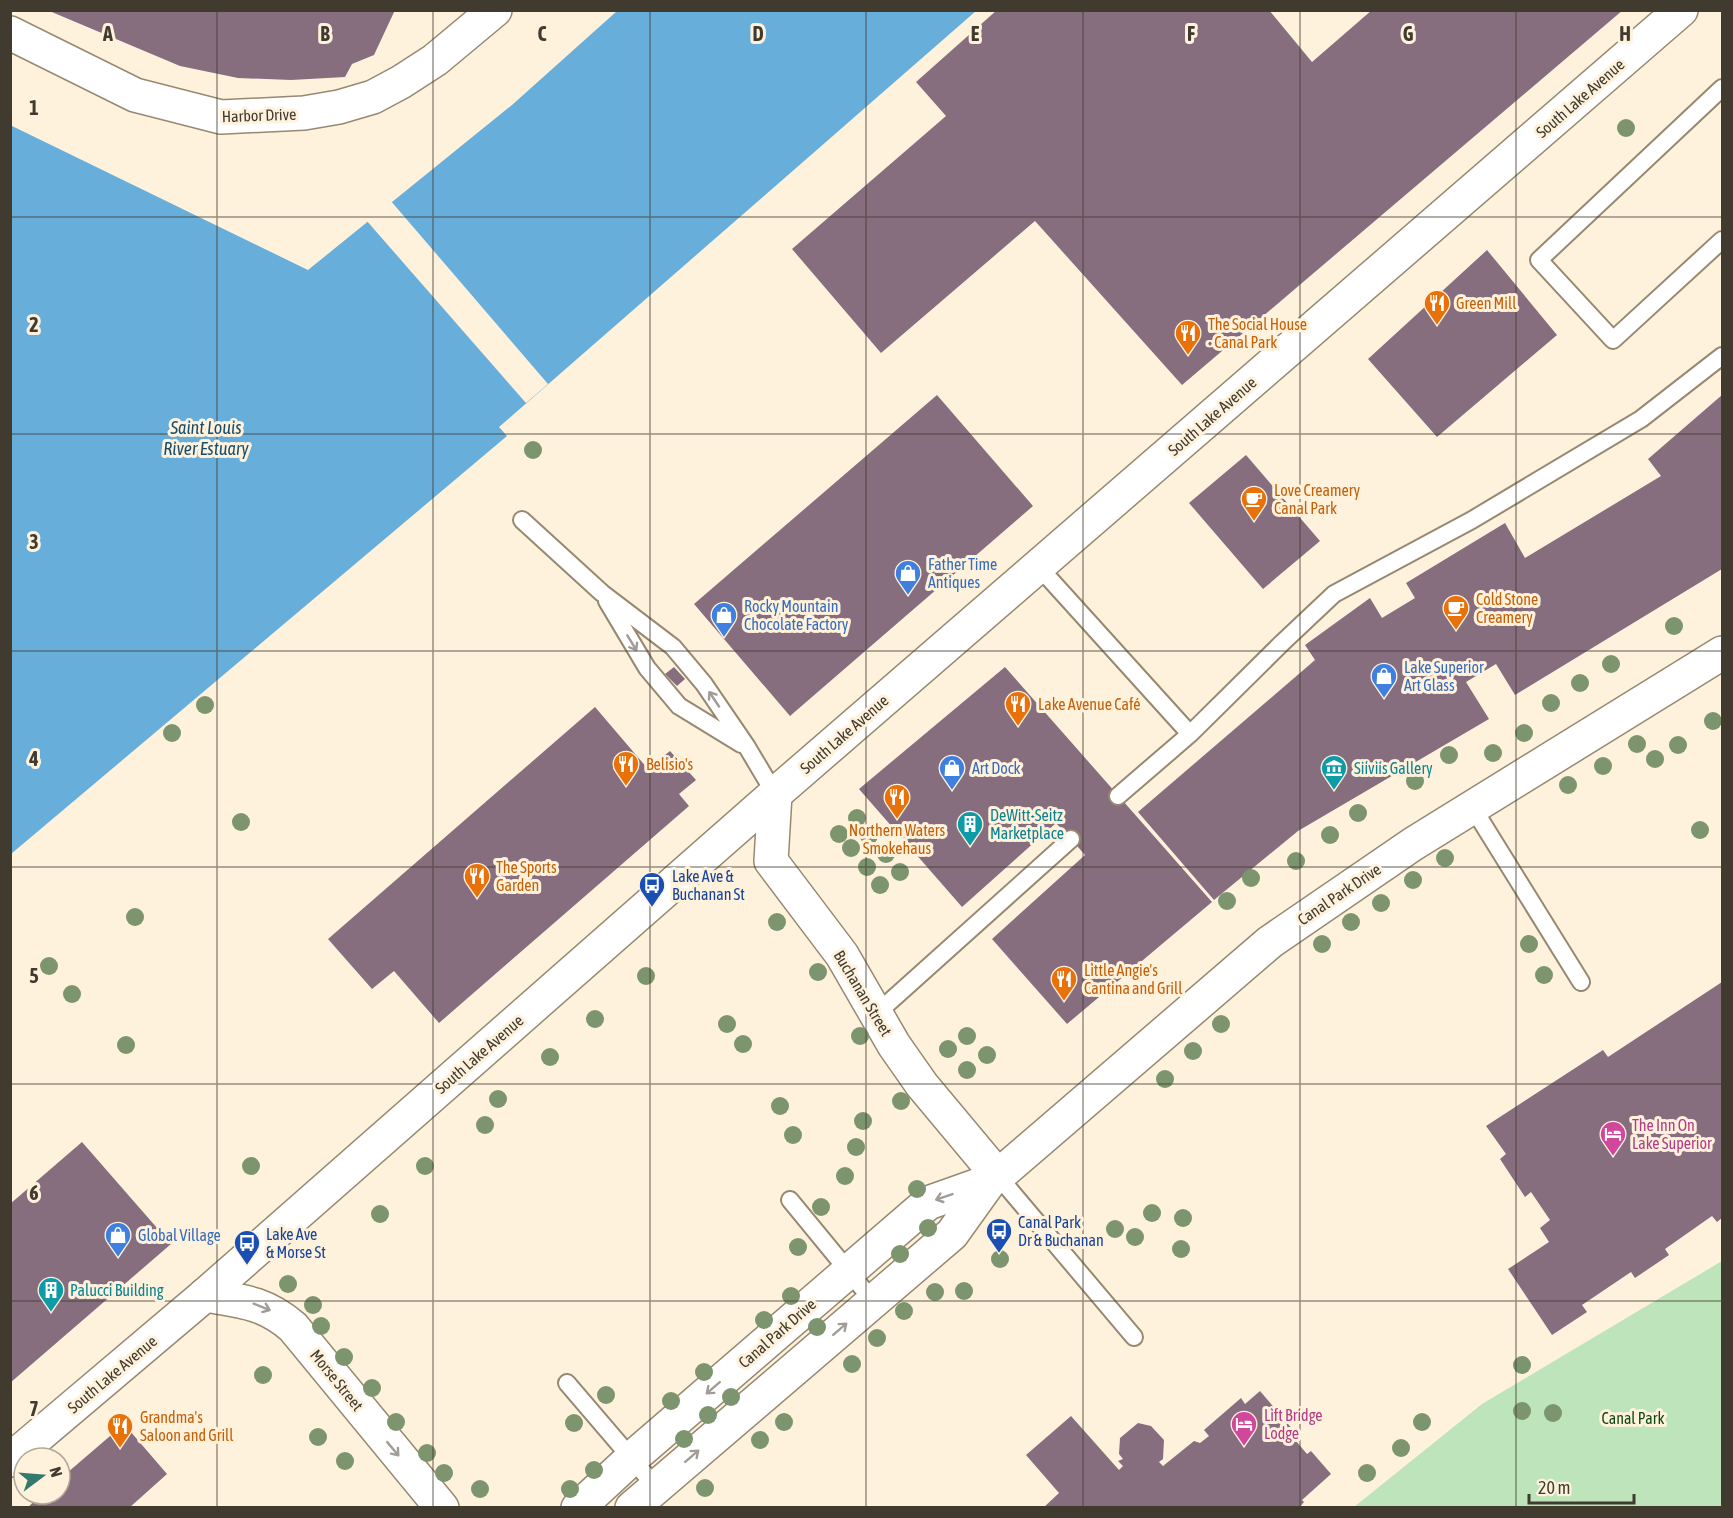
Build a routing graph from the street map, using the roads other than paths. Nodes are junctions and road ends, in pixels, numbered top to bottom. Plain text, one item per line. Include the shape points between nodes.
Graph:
1 (495, 10) edge
2 (1681, 10) edge
3 (10, 33) edge
4 (1722, 88) edge
5 (1722, 240) edge
6 (1722, 356) edge
7 (522, 520) dead end
8 (1038, 566) junction
9 (602, 593) junction
10 (1722, 653) edge
11 (1190, 734) junction
12 (747, 747) junction
13 (775, 794) junction
14 (1118, 796) dead end
15 (1473, 808) junction
16 (1071, 838) dead end
17 (1581, 982) dead end
18 (876, 1014) junction
19 (994, 1179) junction
20 (790, 1200) dead end
21 (849, 1271) junction
22 (205, 1295) junction
23 (873, 1301) junction
24 (1134, 1337) dead end
25 (567, 1383) dead end
26 (632, 1458) junction
27 (10, 1461) edge
28 (656, 1487) junction
29 (442, 1508) edge
30 (578, 1508) edge
31 (632, 1508) edge

1 - 3 street, Harbor Drive via 435,60 373,97 304,113 221,117 135,95
2 - 8 street, South Lake Avenue
4 - 5 lane via 1539,260 1613,340
6 - 11 lane via 1641,419 1472,520 1334,594
7 - 9 lane
8 - 11 lane
8 - 13 street, South Lake Avenue
12 -> 9 lane via 705,684 673,647
9 -> 12 lane via 647,668 679,706
10 - 15 street, Canal Park Drive
11 - 14 lane
12 - 13 lane
13 - 18 street, Buchanan Street via 771,861 842,956
13 - 22 street, South Lake Avenue
15 - 17 lane
15 - 19 street, Canal Park Drive via 1413,844 1270,942
16 - 18 lane
18 - 19 street, Buchanan Street via 922,1085
19 -> 21 street, Canal Park Drive via 928,1203
19 - 23 street, Canal Park Drive via 952,1234
19 - 24 lane
20 - 21 lane
21 - 23 lane
21 -> 26 street, Canal Park Drive
22 - 27 street, South Lake Avenue
22 -> 29 street, Morse Street via 254,1303 293,1327
28 -> 23 street, Canal Park Drive
25 - 26 lane
26 - 28 lane
26 - 30 street, Canal Park Drive
28 - 31 street, Canal Park Drive

